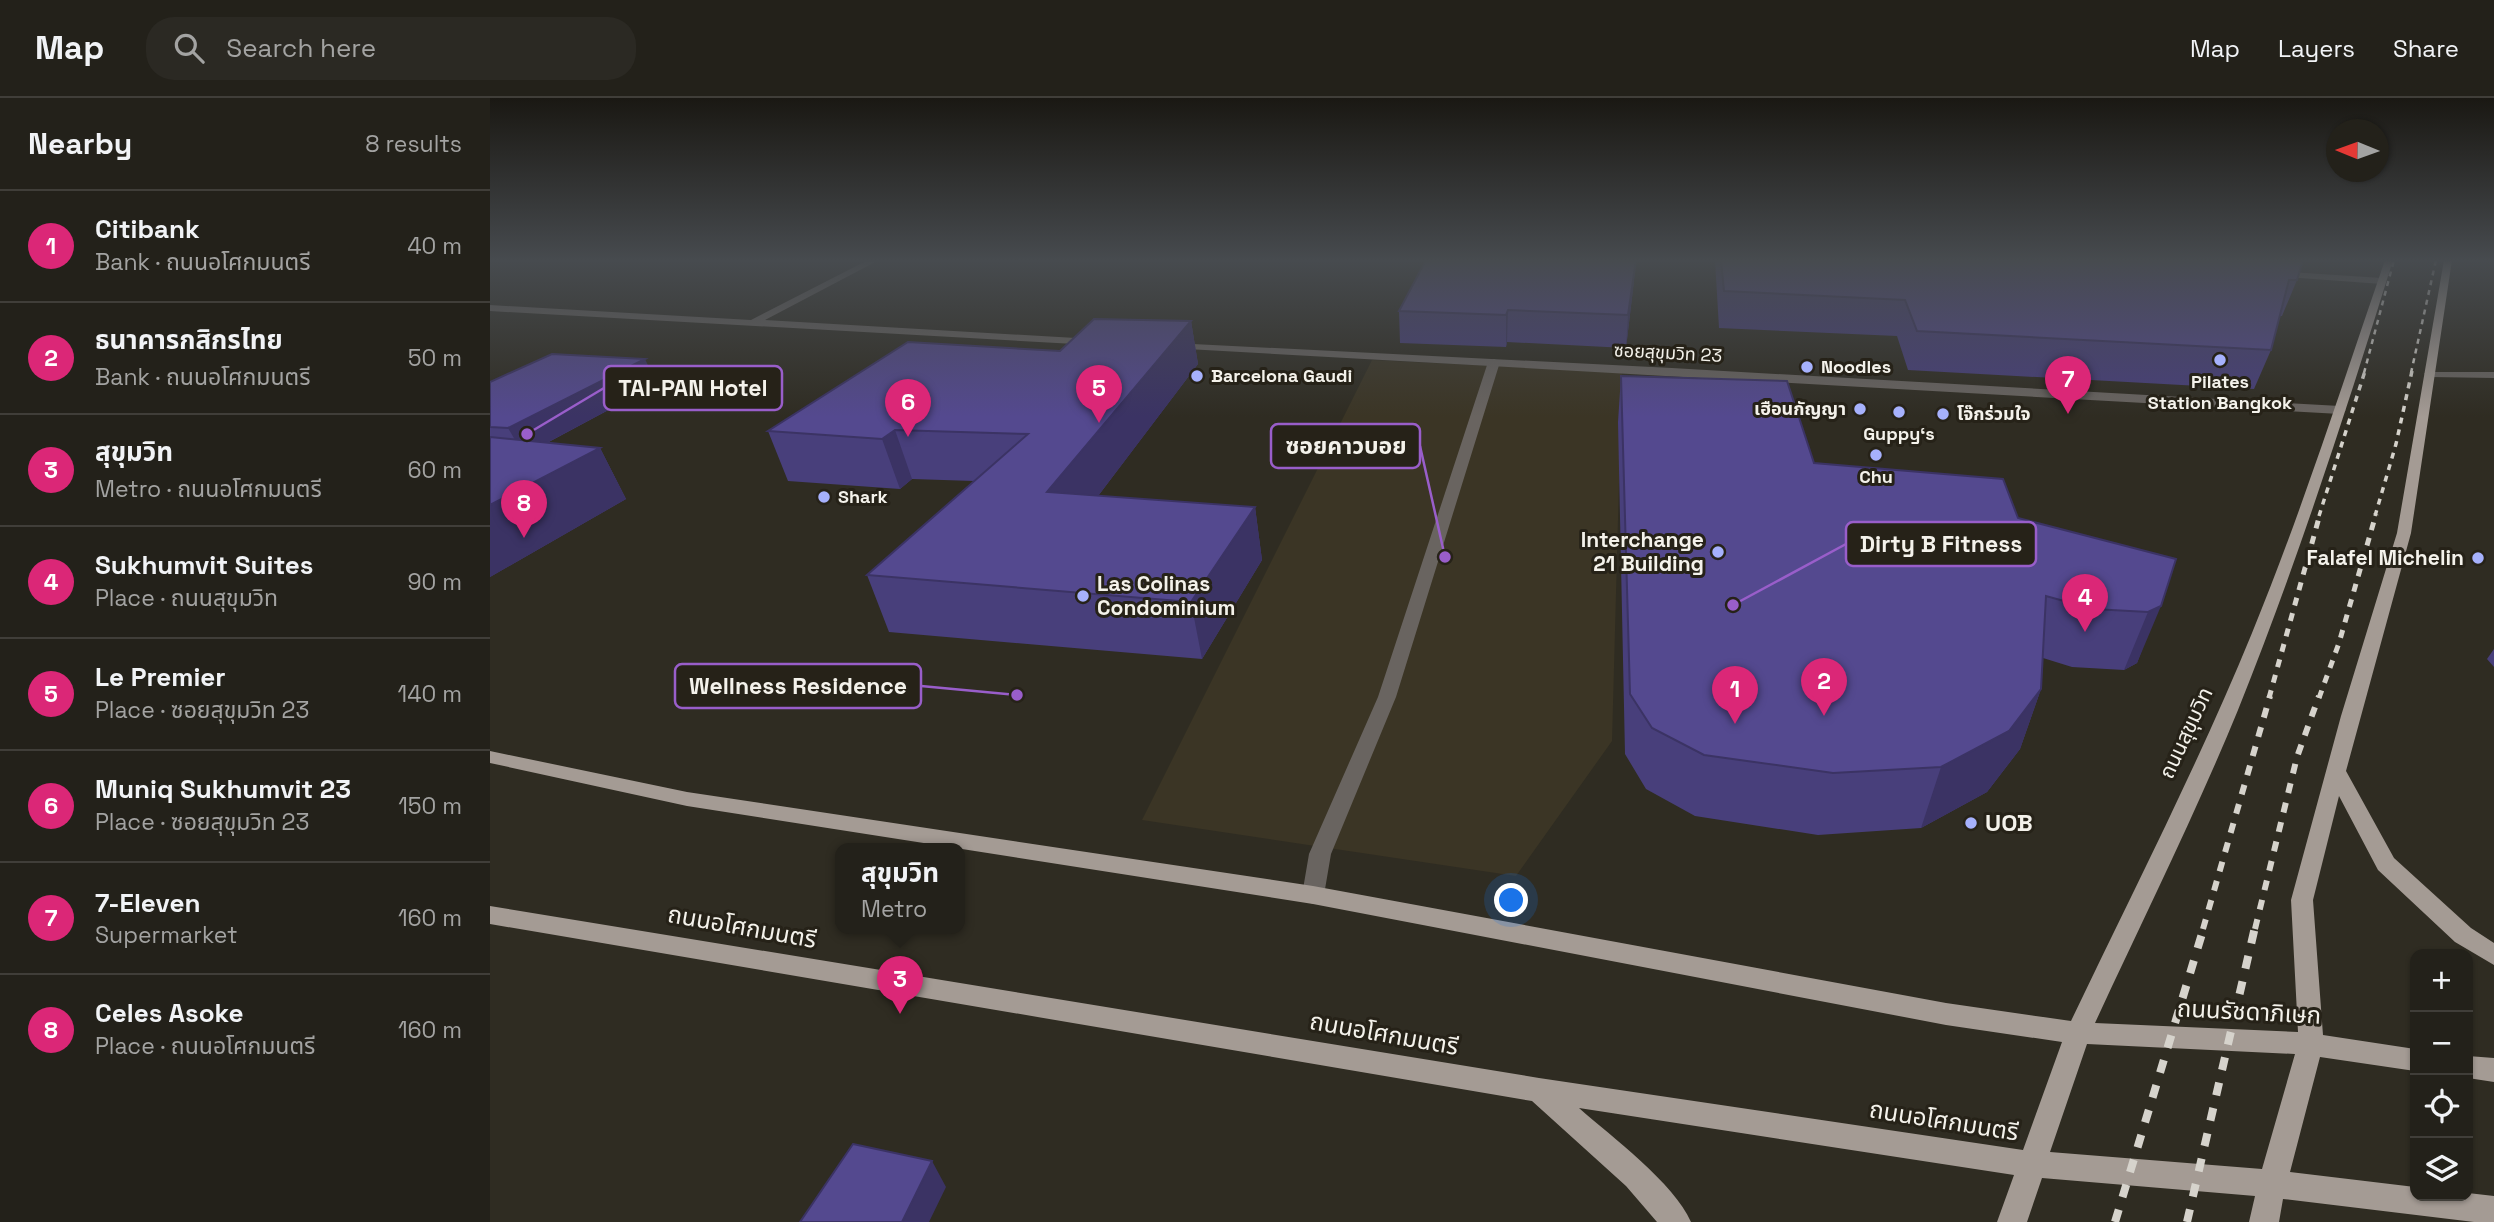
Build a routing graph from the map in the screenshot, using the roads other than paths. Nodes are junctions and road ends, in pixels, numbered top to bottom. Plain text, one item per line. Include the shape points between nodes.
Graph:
1 (562, 312) edge
2 (773, 312) edge
3 (2372, 312) edge
4 (2440, 312) edge
5 (750, 324) junction
6 (1104, 342) edge
7 (1159, 345) edge
8 (1494, 362) junction
9 (2430, 374) junction
10 (2494, 375) edge
11 (2340, 410) junction
12 (490, 757) edge
13 (2337, 773) junction
14 (1313, 895) junction
15 (490, 915) edge
16 (2494, 955) edge
17 (2078, 1033) junction
18 (2311, 1044) junction
19 (2410, 1059) edge
20 (2473, 1068) edge
21 (2494, 1070) edge
22 (1539, 1090) junction
23 (2031, 1164) junction
24 (2272, 1184) junction
25 (2494, 1210) edge
26 (1676, 1222) edge
27 (2012, 1222) edge
28 (2264, 1222) edge

1 - 5 street
2 - 5 street
3 - 11 main road, ถนนสุขุมวิท
4 - 9 main road
5 - 6 street
7 - 8 street, ซอยสุขุมวิท 23
8 - 11 street, ซอยสุขุมวิท 23
8 - 14 street via 1387,697 1320,854
9 - 10 street
9 - 13 main road via 2404,533
11 - 17 main road, ถนนสุขุมวิท via 2232,702
12 - 14 main road via 687,799
13 - 16 main road via 2386,864 2463,935
13 - 18 main road via 2302,900
14 - 17 main road via 1907,1008
15 - 22 main road, ถนนอโศกมนตรี
17 - 18 main road, ถนนรัชดาภิเษก
17 - 23 main road, ถนนสุขุมวิท
18 - 19 main road, ถนนรัชดาภิเษก
18 - 24 main road
20 - 21 main road
22 - 23 main road, ถนนอโศกมนตรี
22 - 26 main road via 1636,1176
23 - 24 main road, ถนนอโศกมนตรี
23 - 27 main road, ถนนสุขุมวิท
24 - 25 main road
24 - 28 main road

